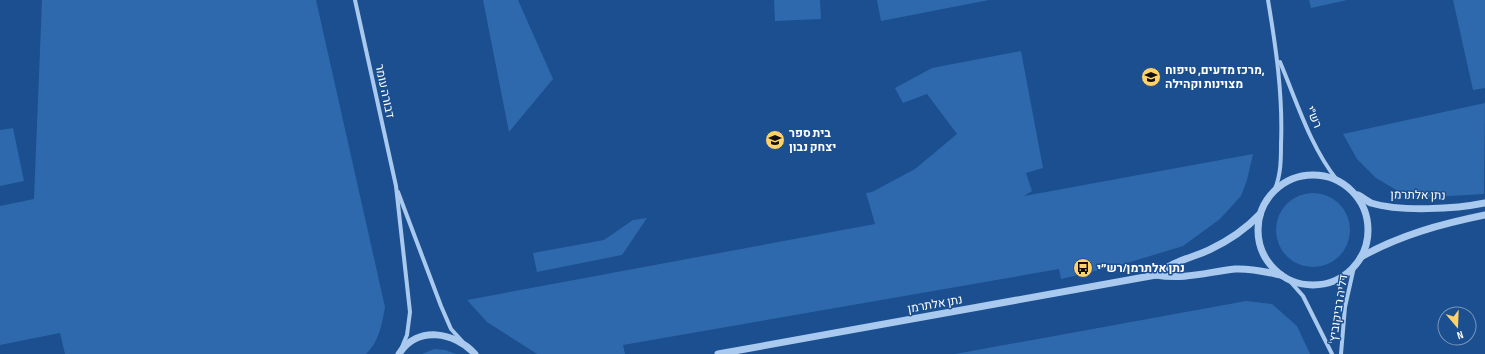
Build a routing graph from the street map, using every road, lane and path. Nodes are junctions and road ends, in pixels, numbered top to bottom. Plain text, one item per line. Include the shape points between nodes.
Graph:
1 (355, 0) edge
2 (1268, 0) edge
3 (1278, 58) junction
4 (1337, 180) junction
5 (396, 186) junction
6 (1276, 189) junction
7 (1354, 192) junction
8 (1485, 203) edge
9 (1260, 214) junction
10 (1485, 215) edge
11 (1361, 258) junction
12 (1354, 267) junction
13 (1156, 275) junction
14 (1281, 275) junction
15 (1288, 279) junction
16 (465, 344) junction
17 (400, 353) edge
18 (475, 354) edge
19 (718, 354) edge
20 (1332, 354) edge
21 (1341, 354) edge

1 - 5 street, דבורה עומר
2 - 3 street, רש"י
3 - 4 street, רש"י via 1316,147
3 - 6 street, רש"י via 1282,118 1280,177
4 - 6 street via 1316,174 1302,176 1288,180
4 - 7 street
5 - 16 street, דבורה עומר via 440,306 451,329
5 - 17 street, דבורה עומר via 410,312 407,335
6 - 9 street via 1266,200
7 - 8 street, נתן אלתרמן via 1370,202 1389,206 1444,207
7 - 11 street via 1362,204 1369,230
9 - 13 street, נתן אלתרמן via 1248,227 1216,246 1169,264
9 - 14 street via 1258,241 1271,266
10 - 11 street via 1409,234
11 - 12 street
12 - 15 street via 1340,278 1323,284 1305,284
12 - 21 street, 'דליה רביקוביץ via 1345,307
13 - 14 street, נתן אלתרמן via 1173,278 1237,269
13 - 19 street, נתן אלתרמן
14 - 15 street
15 - 20 street, 'דליה רביקוביץ via 1303,296
16 - 17 street via 455,338 432,335 410,343
16 - 18 street

